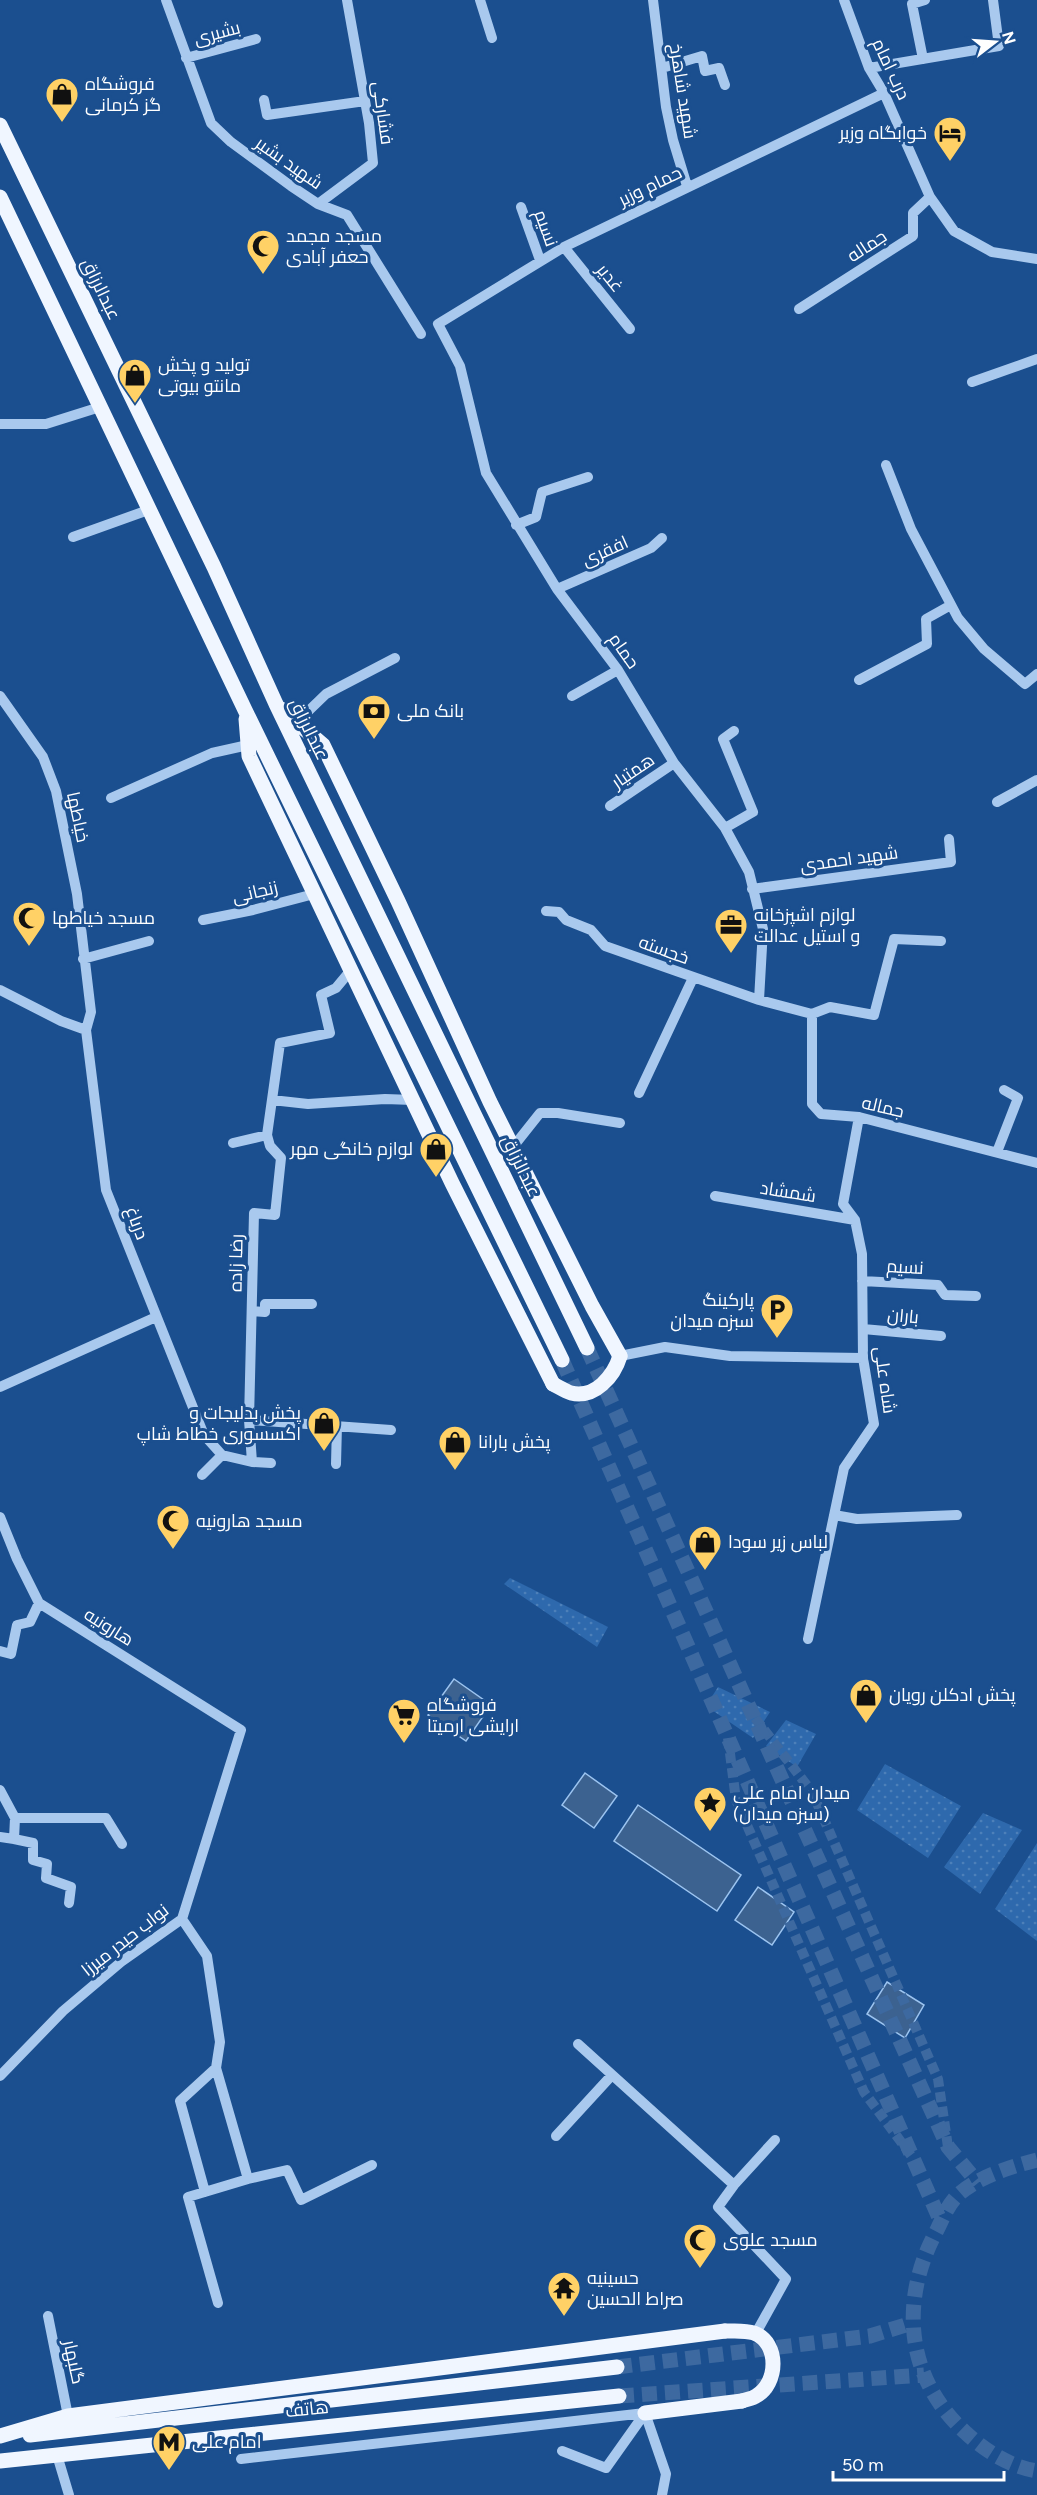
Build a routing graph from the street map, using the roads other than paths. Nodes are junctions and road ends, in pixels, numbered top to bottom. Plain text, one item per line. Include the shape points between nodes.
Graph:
1 (166, 0) edge
2 (347, 0) edge
3 (480, 0) edge
4 (653, 0) edge
5 (844, 0) edge
6 (925, 0) edge
7 (993, 0) edge
8 (492, 38) dead end
9 (256, 39) dead end
10 (186, 58) junction
11 (923, 59) junction
12 (663, 68) junction
13 (870, 68) junction
14 (724, 85) dead end
15 (884, 93) junction
16 (264, 100) dead end
17 (365, 100) junction
18 (0, 125) edge
19 (687, 186) junction
20 (930, 196) junction
21 (0, 197) edge
22 (318, 204) junction
23 (520, 207) dead end
24 (564, 247) junction
25 (1037, 259) edge
26 (540, 260) junction
27 (799, 309) dead end
28 (438, 324) joint
29 (630, 329) dead end
30 (421, 334) dead end
31 (1037, 359) edge
32 (972, 382) dead end
33 (100, 407) junction
34 (0, 424) edge
35 (886, 465) dead end
36 (588, 477) dead end
37 (151, 509) junction
38 (516, 525) junction
39 (73, 537) dead end
40 (662, 537) dead end
41 (557, 589) junction
42 (951, 605) junction
43 (395, 658) dead end
44 (618, 670) junction
45 (1037, 674) edge
46 (859, 680) dead end
47 (0, 696) edge
48 (572, 696) dead end
49 (276, 704) junction
50 (246, 710) junction
51 (297, 722) junction
52 (734, 730) dead end
53 (248, 745) junction
54 (674, 763) junction
55 (1037, 780) edge
56 (111, 798) dead end
57 (998, 802) dead end
58 (610, 806) dead end
59 (725, 828) junction
60 (950, 839) dead end
61 (752, 889) junction
62 (314, 894) junction
63 (546, 912) dead end
64 (203, 920) dead end
65 (149, 940) dead end
66 (941, 941) dead end
67 (83, 959) junction
68 (351, 970) junction
69 (693, 978) junction
70 (0, 990) edge
71 (759, 1000) junction
72 (812, 1014) junction
73 (86, 1029) junction
74 (1004, 1090) dead end
75 (639, 1093) dead end
76 (272, 1100) junction
77 (413, 1100) junction
78 (859, 1117) junction
79 (620, 1123) dead end
80 (267, 1135) junction
81 (233, 1143) dead end
82 (513, 1148) junction
83 (997, 1152) junction
84 (1037, 1162) edge
85 (715, 1196) dead end
86 (855, 1220) junction
87 (862, 1281) junction
88 (976, 1296) dead end
89 (312, 1304) dead end
90 (252, 1311) junction
91 (156, 1317) junction
92 (863, 1329) junction
93 (941, 1336) dead end
94 (587, 1347) tunnel mouth
95 (620, 1356) junction
96 (863, 1358) junction
97 (562, 1360) tunnel mouth
98 (0, 1387) edge
99 (249, 1420) junction
100 (337, 1425) junction
101 (391, 1430) dead end
102 (222, 1455) junction
103 (252, 1462) junction
104 (271, 1463) dead end
105 (336, 1464) dead end
106 (202, 1475) dead end
107 (834, 1515) junction
108 (957, 1515) dead end
109 (0, 1517) edge
110 (39, 1603) junction
111 (808, 1639) dead end
112 (0, 1651) edge
113 (240, 1730) joint
114 (0, 1790) edge
115 (15, 1818) junction
116 (0, 1837) edge
117 (14, 1839) junction
118 (123, 1844) dead end
119 (69, 1903) dead end
120 (182, 1919) junction
121 (578, 2044) dead end
122 (216, 2068) junction
123 (612, 2075) junction
124 (0, 2076) edge
125 (556, 2136) dead end
126 (775, 2140) dead end
127 (372, 2165) dead end
128 (248, 2179) junction
129 (734, 2185) junction
130 (205, 2192) junction
131 (218, 2303) dead end
132 (48, 2316) dead end
133 (756, 2333) junction
134 (617, 2367) tunnel mouth
135 (619, 2396) tunnel mouth
136 (645, 2413) junction
137 (68, 2415) junction
138 (0, 2437) edge
139 (562, 2451) dead end
140 (57, 2455) junction
141 (241, 2459) dead end
142 (0, 2461) edge
143 (69, 2495) edge
144 (662, 2495) edge

1 - 10 street, شهید بشیر
2 - 17 street, فشارکی
3 - 8 street
4 - 12 street, شهید شاهرخ
5 - 13 street, درب امام
6 - 11 street via 912,4
7 - 11 street via 999,46
9 - 10 street, بشیری
10 - 22 street, شهید بشیر via 211,123 231,142
11 - 13 street
12 - 14 street via 702,56 705,71 719,68
12 - 19 street, شهید شاهرخ via 666,107
13 - 15 street, درب امام
15 - 19 street, حمام وزیر
15 - 20 street, درب امام
16 - 17 street via 267,115
17 - 22 street, فشارکی via 372,163
18 - 49 main road, عبدالرزاق
19 - 24 street, حمام وزیر
20 - 25 street, درب امام via 954,231 992,252
20 - 27 street, جماله via 913,213 913,236
21 - 33 main road
22 - 30 street, شهید بشیر via 347,215
23 - 26 street, نسیم
24 - 26 street, حمام وزیر
24 - 29 street, غدیر
26 - 28 street, حمام وزیر
28 - 38 street, حمام via 460,366 486,473
31 - 32 street
33 - 34 street via 46,424
33 - 37 main road
35 - 42 street via 911,529
36 - 38 street via 542,492 536,518
37 - 39 street
37 - 50 main road
38 - 41 street, حمام
40 - 41 street, افقری via 651,548
41 - 44 street, حمام
42 - 45 street via 984,649 1025,684
42 - 46 street via 926,619 927,644
43 - 51 street via 326,694
44 - 48 street
44 - 54 street, حمام
47 - 67 street, خیاطها via 43,757 56,791 77,894
49 - 51 main road
49 - 94 main road, عبدالرزاق
50 - 53 main road
50 - 97 main road
51 - 82 main road via 323,745
52 - 59 street via 723,739 753,812
53 - 56 street, خیاطها via 212,753
53 - 62 main road via 249,756
54 - 58 street, همتیار
54 - 59 street, حمام
55 - 57 street
59 - 61 street, حمام via 749,872
60 - 61 street, شهید احمدی via 951,862
61 - 71 street, حمام via 763,929
62 - 64 street, زنجانی
62 - 68 main road
63 - 69 street, خجسته via 559,912 566,920 591,930 605,946
65 - 67 street
66 - 72 street via 894,939 874,1015 830,1007
67 - 73 street, خیاطها via 91,1012
68 - 76 street via 336,988 321,994 330,1033 280,1043
68 - 77 main road
69 - 71 street
69 - 75 street, خجسته
70 - 73 street via 61,1021
71 - 72 street
72 - 78 street, جماله via 812,1104 821,1114
73 - 91 street, درباغ via 106,1190
74 - 83 street via 1018,1098
76 - 77 street via 308,1104
76 - 80 street
77 - 95 main road, bridge via 553,1384 572,1393 590,1391 608,1381
78 - 83 street, جماله
78 - 86 street, شاه علی via 843,1204
79 - 82 street via 540,1113
80 - 81 street
80 - 90 street, رضا زاده via 270,1146 281,1158 275,1215 254,1213
82 - 95 main road
83 - 84 street, جماله
85 - 86 street, شمشاد
86 - 87 street, شاه علی
87 - 88 street, نسیم via 938,1285 945,1296
87 - 92 street, شاه علی
89 - 90 street via 265,1304 265,1311
90 - 99 street, رضا زاده
91 - 98 street
91 - 102 street, درباغ via 204,1435
92 - 93 street, باران
92 - 96 street, شاه علی
95 - 96 street via 665,1347 730,1356
96 - 107 street, شاه علی via 874,1424 844,1468
99 - 100 street
99 - 103 street, رضا زاده
100 - 101 street
100 - 105 street
102 - 103 street
102 - 106 street
103 - 104 street
107 - 108 street via 856,1519
107 - 111 street, شاه علی
109 - 110 street
110 - 112 street via 30,1622 17,1625 11,1654
110 - 113 street, هارونیه
113 - 120 street, نواب حیدر میرزا
114 - 115 street
115 - 117 street
115 - 118 street via 106,1818
116 - 117 street
117 - 119 street via 33,1843 33,1860 47,1864 46,1878 71,1887
120 - 122 street via 207,1956 219,2042
120 - 124 street, نواب حیدر میرزا via 121,1962 63,2011
121 - 123 street
122 - 128 street
122 - 130 street via 180,2101
123 - 125 street
123 - 129 street
126 - 129 street
127 - 128 street via 301,2200 287,2170
128 - 130 street
129 - 133 street via 718,2207 786,2279
130 - 131 street via 188,2198
132 - 137 street, گلبهار
133 - 136 main road, bridge via 765,2341 773,2364 771,2377 756,2396
133 - 137 main road, bridge via 725,2331
134 - 138 main road, هاتف
135 - 140 main road, هاتف
136 - 139 street via 606,2468
136 - 141 street
136 - 144 street via 666,2474
137 - 138 main road
140 - 142 main road, هاتف
140 - 143 street

